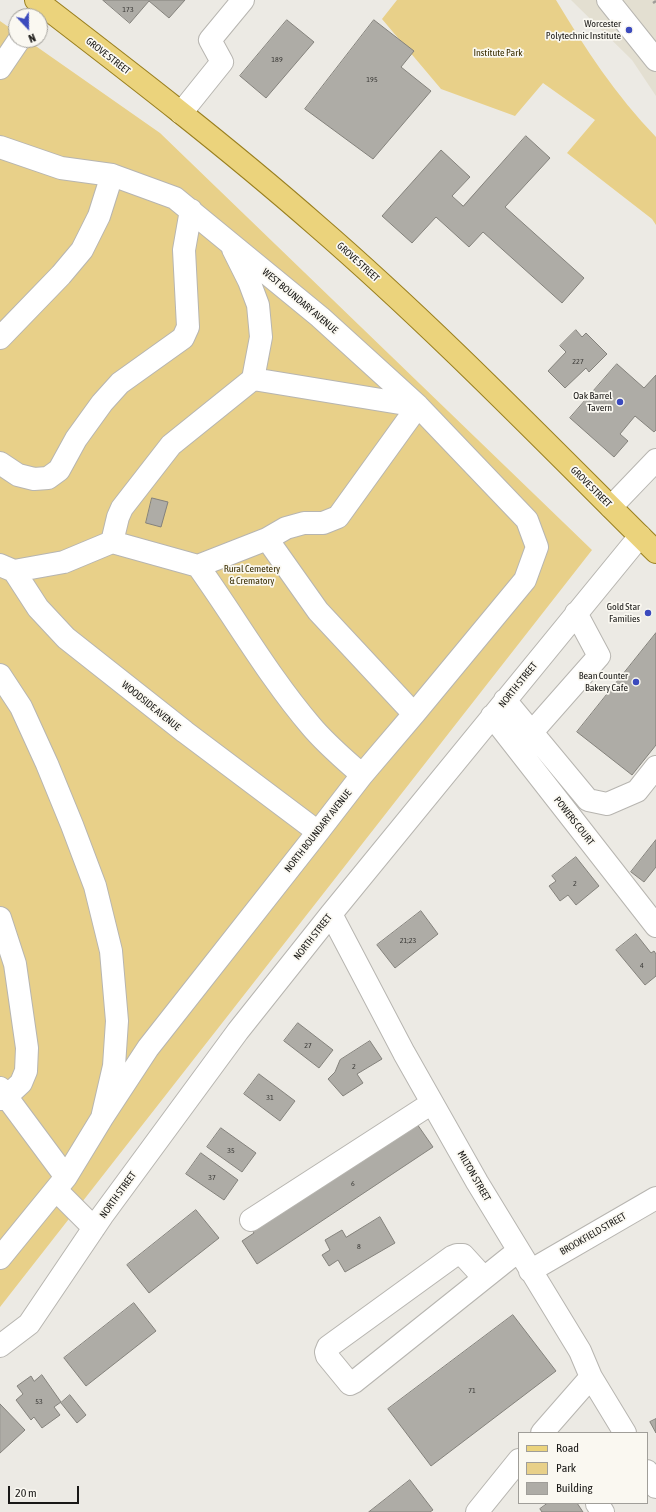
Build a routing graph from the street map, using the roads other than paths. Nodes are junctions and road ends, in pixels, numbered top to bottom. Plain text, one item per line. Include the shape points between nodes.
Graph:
1 (243, 0) edge
2 (608, 0) edge
3 (40, 5) edge
4 (14, 48) edge
5 (656, 60) edge
6 (0, 68) edge
7 (181, 114) junction
8 (0, 147) edge
9 (112, 176) junction
10 (191, 210) junction
11 (228, 241) junction
12 (0, 338) edge
13 (253, 378) junction
14 (418, 406) junction
15 (656, 460) edge
16 (0, 463) edge
17 (611, 507) junction
18 (640, 536) junction
19 (267, 539) junction
20 (112, 542) junction
21 (537, 547) joint
22 (656, 552) edge
23 (198, 566) junction
24 (7, 568) edge
25 (576, 613) junction
26 (0, 674) edge
27 (499, 708) junction
28 (414, 714) junction
29 (532, 732) junction
30 (656, 767) edge
31 (362, 775) junction
32 (318, 832) junction
33 (331, 914) junction
34 (0, 918) edge
35 (656, 926) edge
36 (2, 1095) edge
37 (432, 1103) junction
38 (102, 1118) junction
39 (61, 1184) junction
40 (656, 1198) edge
41 (251, 1220) dead end
42 (94, 1228) junction
43 (518, 1251) junction
44 (0, 1258) edge
45 (530, 1271) junction
46 (484, 1278) junction
47 (0, 1346) edge
48 (591, 1377) junction
49 (543, 1432) edge
50 (624, 1432) edge
51 (518, 1461) edge
52 (648, 1473) edge
53 (656, 1487) edge
54 (476, 1512) edge

1 - 7 street via 210,40 222,62
2 - 5 street
3 - 7 main road, GROVE STREET
4 - 6 street
7 - 17 main road, GROVE STREET via 259,175 429,327
8 - 9 street, WEST BOUNDARY AVENUE via 61,168
9 - 10 street, WEST BOUNDARY AVENUE via 175,198
9 - 12 street via 99,216 82,250
10 - 11 street, WEST BOUNDARY AVENUE
10 - 16 street via 184,250 188,327 183,338 120,382 76,439 59,470 48,478 34,479 18,475
11 - 13 street via 249,281 258,305 261,337
11 - 14 street, WEST BOUNDARY AVENUE via 320,317
13 - 14 street
13 - 20 street via 171,445 122,508
14 - 19 street via 338,517 323,523 304,523 286,528
14 - 21 street, WEST BOUNDARY AVENUE via 527,520
15 - 17 street
17 - 18 main road, GROVE STREET
18 - 22 main road, GROVE STREET
18 - 25 street, NORTH STREET
19 - 23 street
19 - 28 street via 318,611
20 - 23 street
20 - 24 street via 64,562
21 - 28 street, NORTH BOUNDARY AVENUE via 525,580
23 - 31 street via 271,673 311,726
24 - 32 street, WOODSIDE AVENUE via 38,608 66,638
25 - 27 street, NORTH STREET
25 - 29 street via 599,656
26 - 38 street via 21,707 72,825 95,886 111,950 117,1021 114,1066
27 - 29 street
27 - 33 street, NORTH STREET
27 - 35 street, POWERS COURT
28 - 31 street, NORTH BOUNDARY AVENUE
29 - 30 street via 588,800 607,804 637,791
31 - 32 street, NORTH BOUNDARY AVENUE
32 - 38 street, NORTH BOUNDARY AVENUE via 148,1048
33 - 37 street, MILTON STREET
33 - 42 street, NORTH STREET via 238,1031
34 - 36 street via 14,964 27,1048 26,1071 21,1083
36 - 39 street
37 - 41 street
37 - 43 street, MILTON STREET
38 - 39 street, NORTH BOUNDARY AVENUE
39 - 42 street
39 - 44 street
40 - 45 street, BROOKFIELD STREET
42 - 47 street, NORTH STREET via 29,1324
43 - 45 street, MILTON STREET
43 - 46 street
45 - 48 street, MILTON STREET via 580,1352
46 - 46 street via 350,1384 327,1356 328,1347 452,1257 463,1256
48 - 49 street
48 - 50 street, MILTON STREET
51 - 54 street
52 - 53 street

